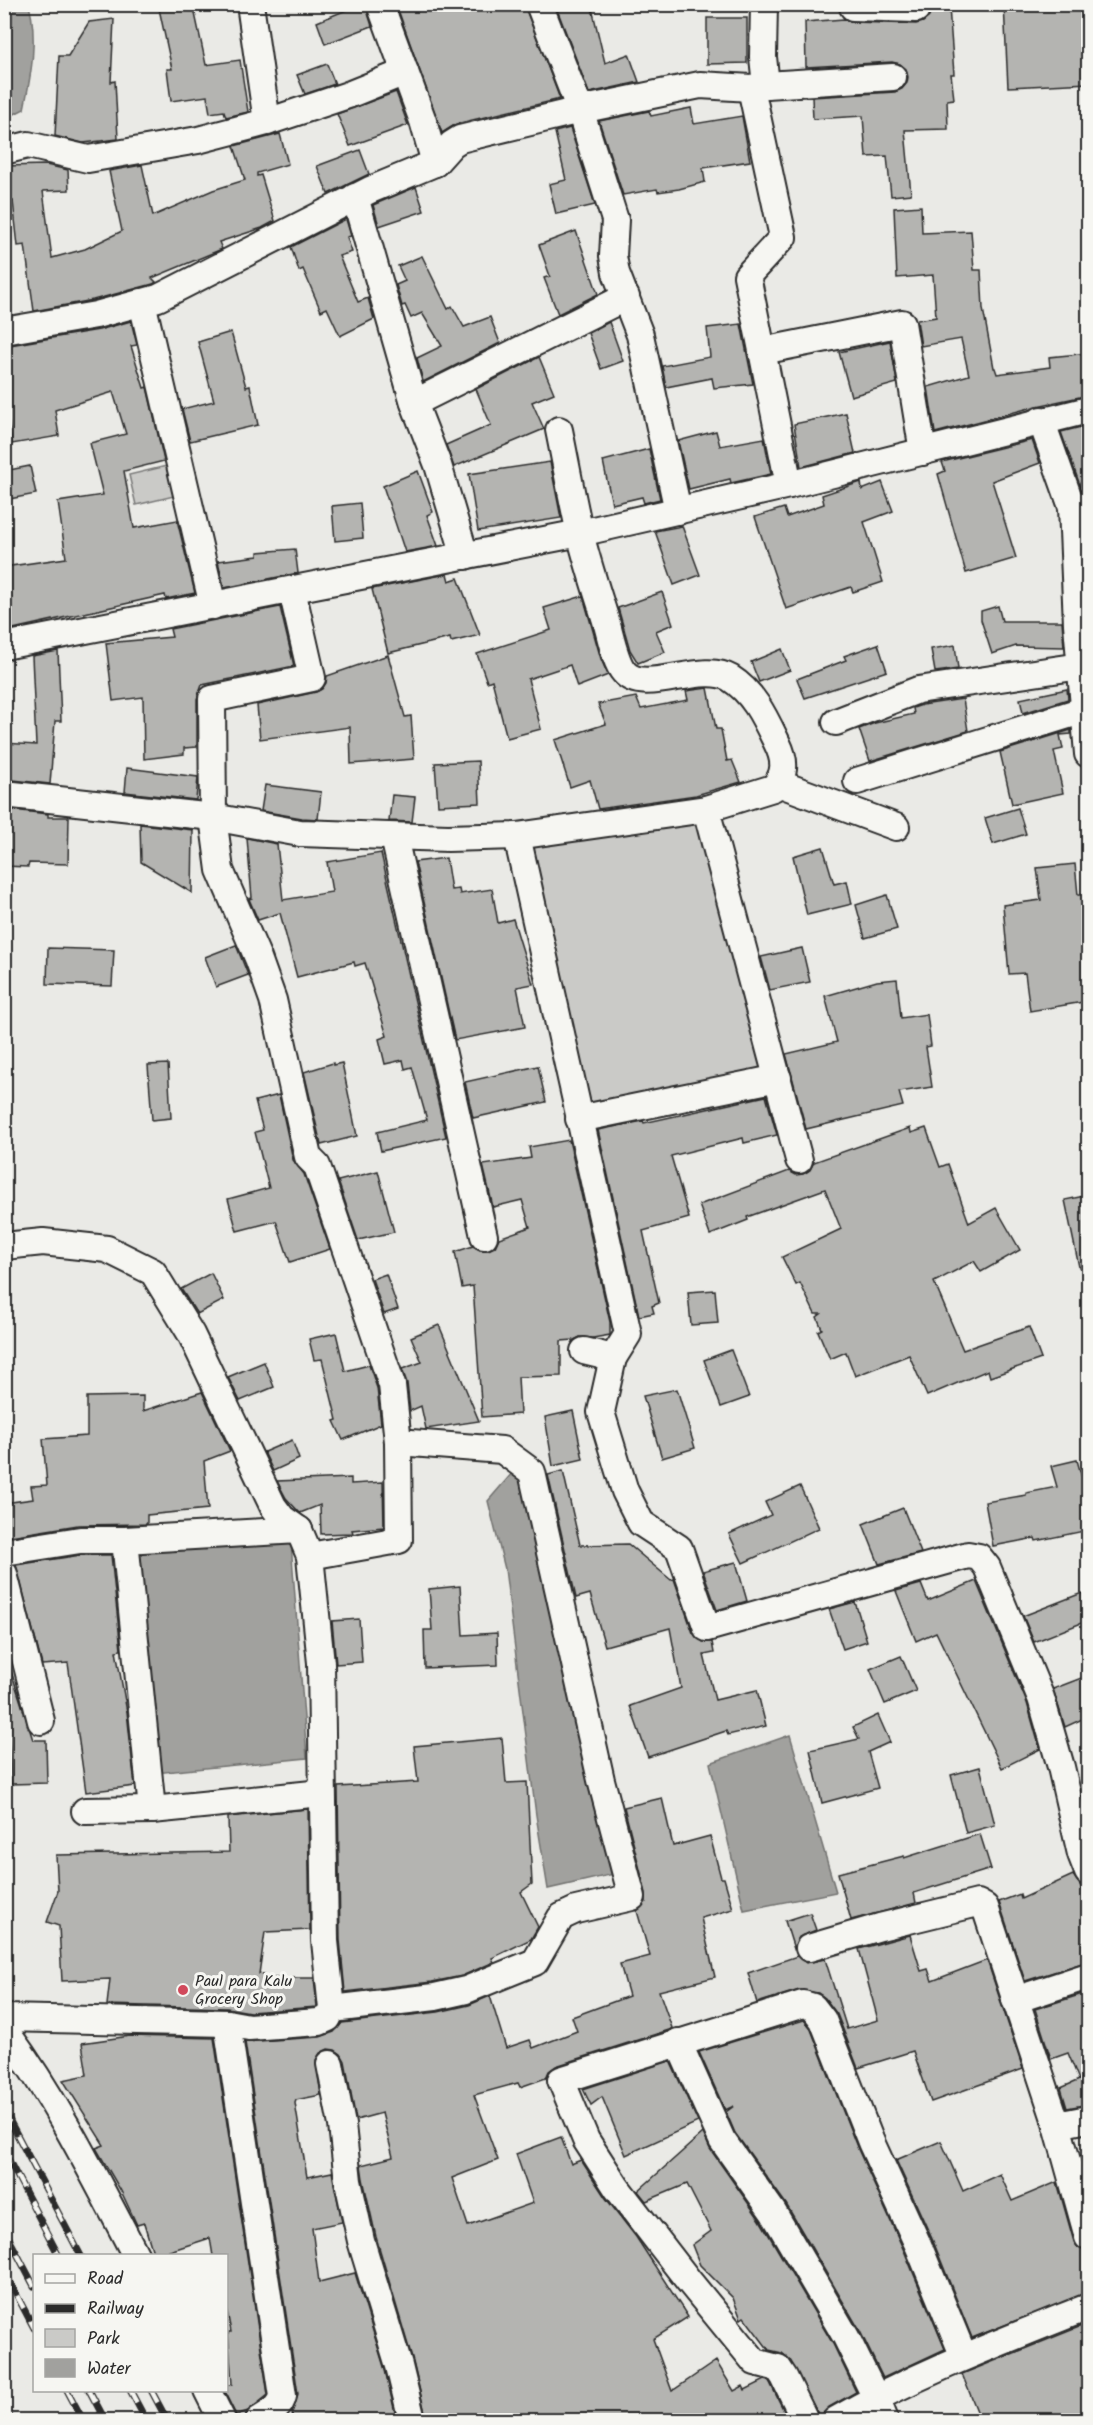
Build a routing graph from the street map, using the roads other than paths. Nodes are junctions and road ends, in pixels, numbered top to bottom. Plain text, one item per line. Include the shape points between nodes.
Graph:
1 (250, 4) edge
2 (380, 4) edge
3 (539, 4) edge
4 (764, 4) edge
5 (853, 4) edge
6 (916, 4) edge
7 (405, 72) junction
8 (893, 77) dead end
9 (759, 86) junction
10 (580, 110) junction
11 (267, 122) junction
12 (4, 151) edge
13 (435, 163) junction
14 (355, 197) junction
15 (626, 297) junction
16 (142, 302) junction
17 (4, 331) edge
18 (762, 351) junction
19 (414, 403) junction
20 (1089, 410) edge
21 (1041, 420) junction
22 (559, 430) dead end
23 (923, 452) junction
24 (789, 485) junction
25 (1080, 506) edge
26 (678, 511) junction
27 (580, 533) junction
28 (465, 556) junction
29 (292, 590) junction
30 (213, 606) junction
31 (4, 646) edge
32 (1081, 666) junction
33 (1084, 710) junction
34 (836, 722) dead end
35 (1089, 754) edge
36 (857, 781) dead end
37 (778, 783) junction
38 (4, 794) edge
39 (706, 809) junction
40 (213, 817) junction
41 (896, 827) dead end
42 (517, 836) junction
43 (394, 837) junction
44 (778, 1078) junction
45 (579, 1119) junction
46 (799, 1160) dead end
47 (484, 1236) dead end
48 (4, 1246) edge
49 (584, 1351) dead end
50 (613, 1358) junction
51 (398, 1442) junction
52 (298, 1530) junction
53 (125, 1540) junction
54 (4, 1552) edge
55 (310, 1556) junction
56 (4, 1574) edge
57 (41, 1721) dead end
58 (322, 1793) junction
59 (152, 1810) junction
60 (85, 1811) dead end
61 (1089, 1872) edge
62 (809, 1948) dead end
63 (1089, 1976) edge
64 (1016, 2000) junction
65 (332, 2009) junction
66 (4, 2018) edge
67 (227, 2023) junction
68 (4, 2029) edge
69 (678, 2042) junction
70 (330, 2064) dead end
71 (1089, 2119) edge
72 (1057, 2126) junction
73 (1089, 2237) edge
74 (135, 2254) edge
75 (1089, 2307) edge
76 (964, 2357) junction
77 (208, 2392) edge
78 (881, 2409) edge
79 (222, 2421) edge
80 (259, 2421) edge
81 (412, 2421) edge
82 (805, 2421) edge
83 (836, 2421) edge

1 - 11 street
2 - 7 street
3 - 10 street
4 - 9 street
5 - 6 street via 916,9
7 - 11 street
7 - 13 street
8 - 9 street
9 - 10 street via 700,85
9 - 18 street via 783,237 747,276
10 - 13 street via 460,139
10 - 15 street via 615,220 613,256
11 - 12 street via 198,140 88,159 28,146
13 - 14 street
14 - 16 street via 158,298
14 - 19 street
15 - 19 street
15 - 26 street via 640,335
16 - 17 street via 96,315
16 - 30 street
18 - 23 street via 902,323
18 - 24 street
19 - 28 street via 438,465
20 - 21 street
21 - 23 street
21 - 25 street
22 - 27 street
23 - 24 street
24 - 26 street
25 - 32 street
26 - 27 street
27 - 28 street
27 - 37 street via 623,672 644,681 709,672 728,676 758,704 784,756 784,771
28 - 29 street
29 - 30 street
29 - 40 street via 312,678 212,699
30 - 31 street
32 - 33 street
32 - 34 street via 918,690
33 - 35 street
33 - 36 street
37 - 39 street via 762,793
37 - 41 street
38 - 40 street
39 - 42 street
39 - 44 street
40 - 43 street via 300,833
40 - 51 street via 220,870 273,1000 308,1157 317,1166 392,1385
42 - 43 street
42 - 45 street
43 - 47 street
44 - 45 street
44 - 46 street
45 - 50 street via 628,1334
48 - 52 street via 43,1242 107,1250 153,1272 191,1334 273,1506
49 - 50 street
50 - 61 street via 601,1412 625,1491 641,1523 678,1548 706,1628 968,1555 980,1557 1041,1698
51 - 55 street via 399,1540
51 - 65 street via 502,1450 532,1472 601,1780 632,1897 561,1917 535,1962 466,1990
52 - 53 street
52 - 55 street
53 - 54 street via 80,1540
53 - 59 street
55 - 58 street via 321,1663
56 - 57 street
58 - 59 street
58 - 65 street via 325,1941
59 - 60 street
62 - 64 street via 978,1902 985,1907
63 - 64 street
64 - 72 street
65 - 67 street via 328,2018 319,2022 249,2027
66 - 67 street
67 - 80 street via 283,2396 276,2409
68 - 74 street via 31,2065
69 - 76 street via 803,2004 818,2012
69 - 78 street via 722,2140 773,2212 846,2337
69 - 82 street via 561,2080 585,2140 617,2188 755,2362 777,2368
70 - 81 street via 361,2241
71 - 72 street
72 - 73 street
75 - 76 street
76 - 78 street
77 - 79 street
78 - 83 street

